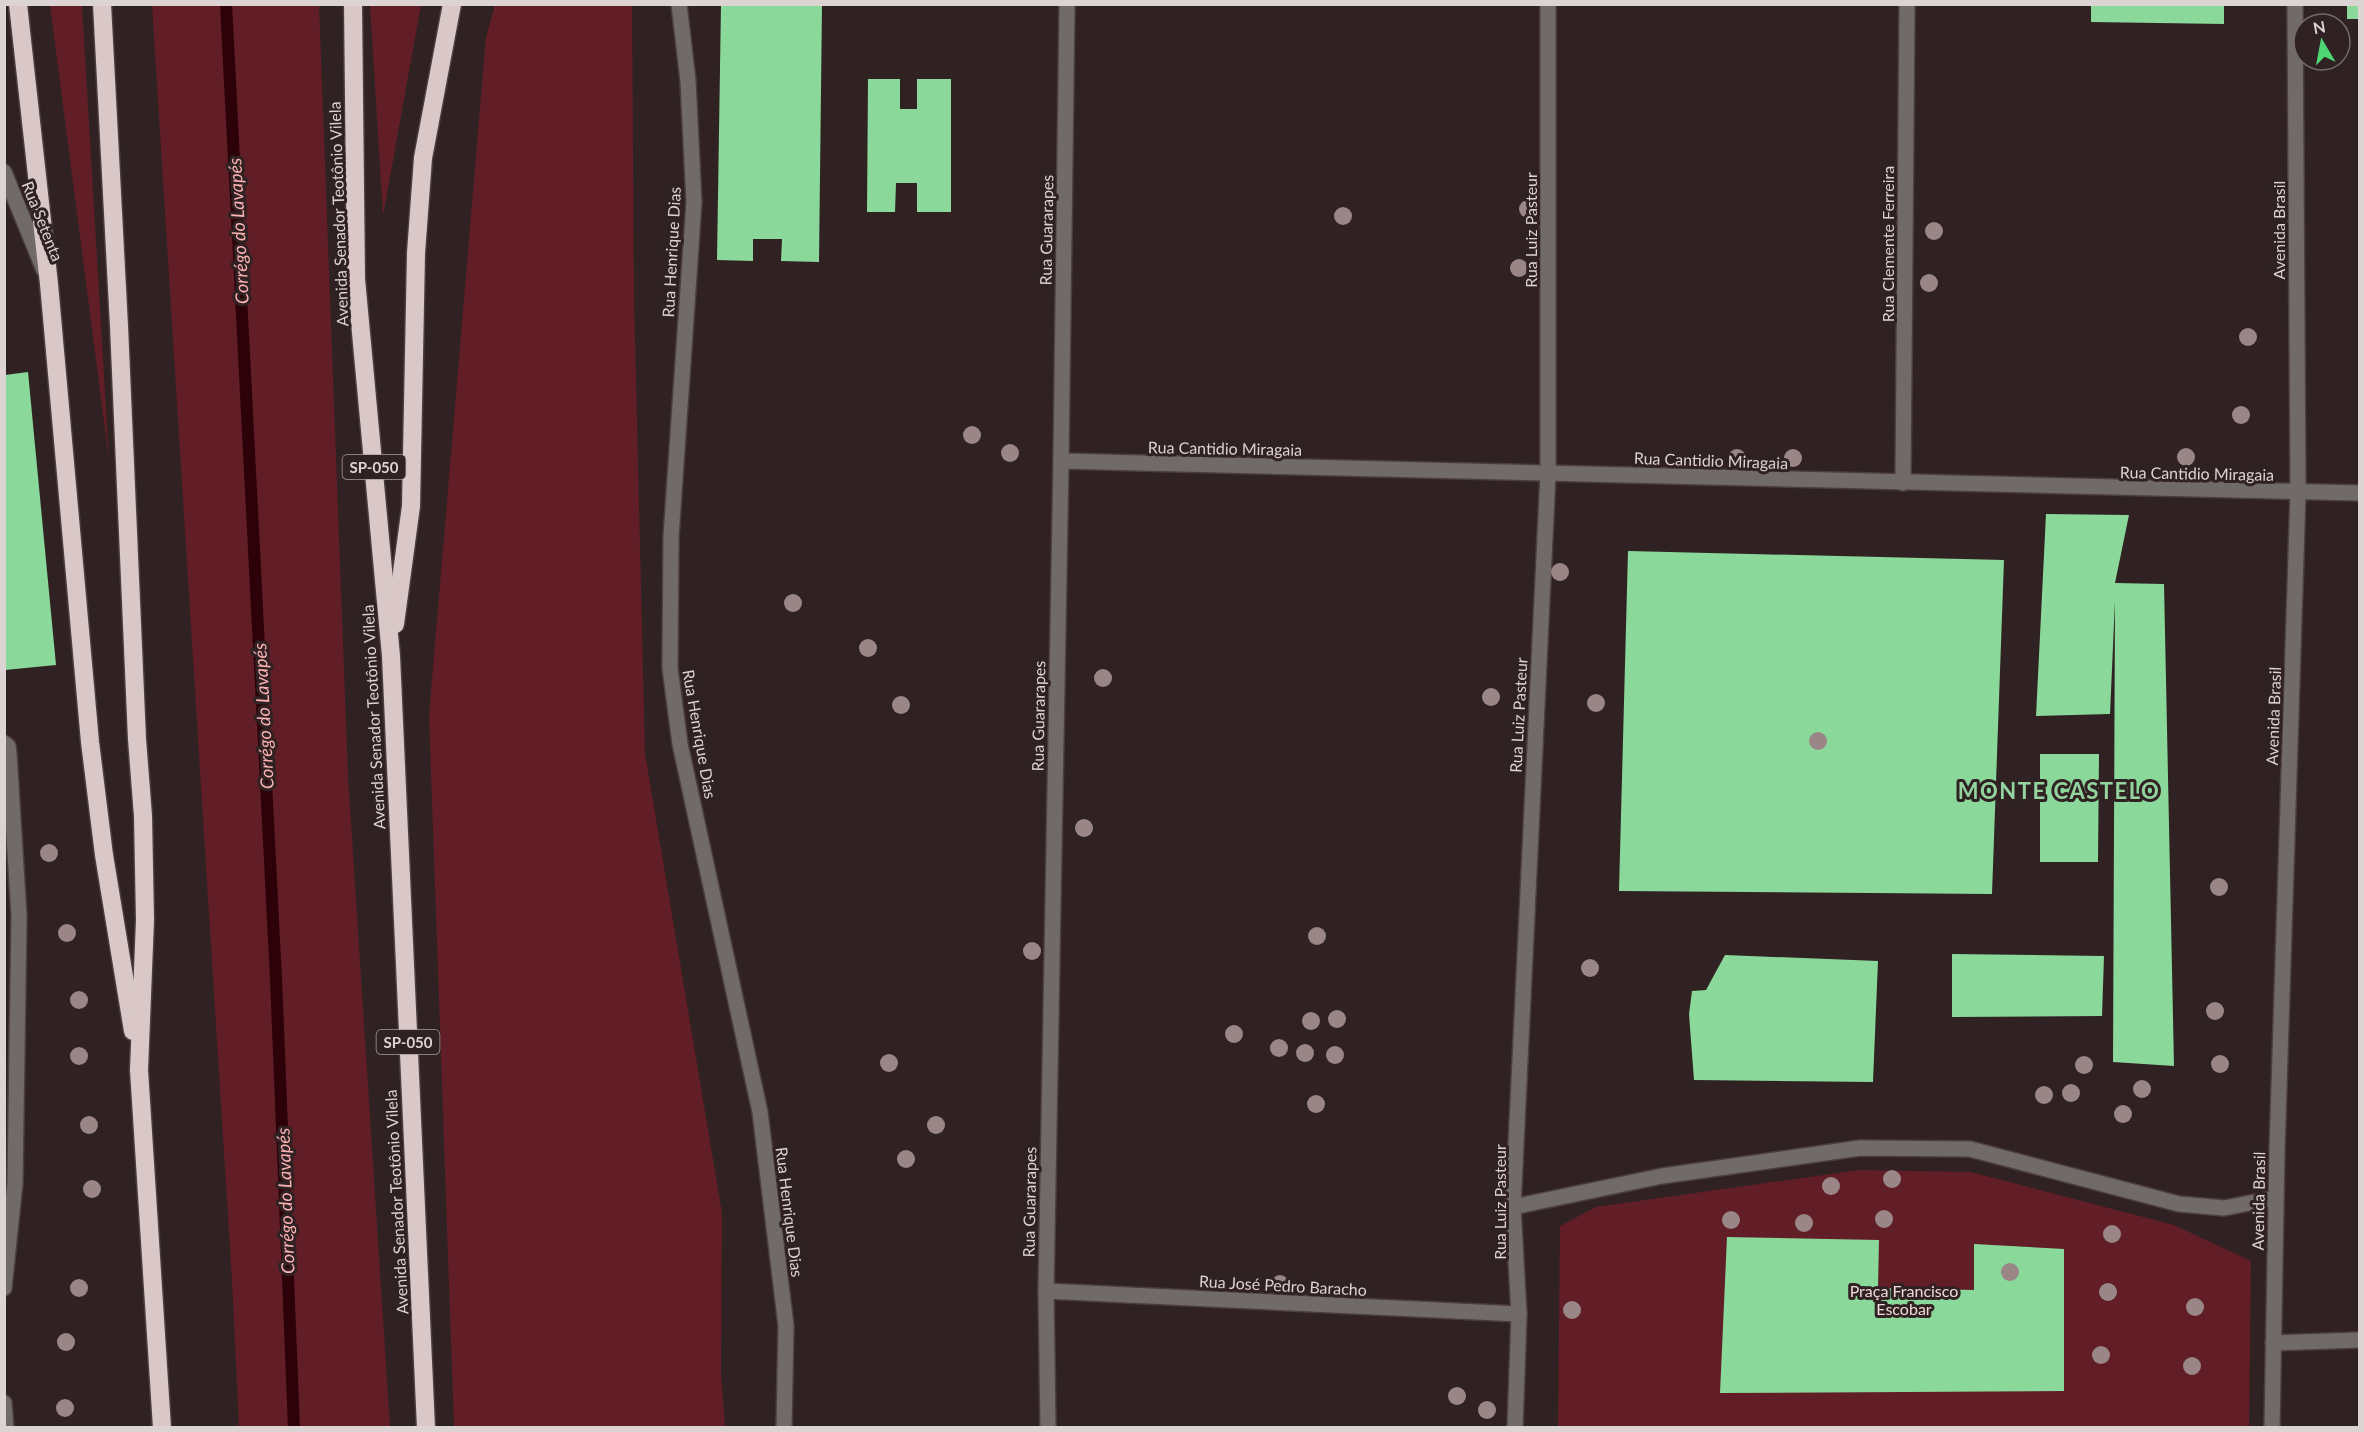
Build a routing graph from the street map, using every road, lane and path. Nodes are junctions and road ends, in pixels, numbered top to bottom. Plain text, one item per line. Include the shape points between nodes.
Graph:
1 (18, 4) edge
2 (102, 4) edge
3 (352, 4) edge
4 (452, 4) edge
5 (679, 4) edge
6 (1067, 4) edge
7 (1548, 4) edge
8 (1908, 4) edge
9 (2295, 4) edge
10 (4, 172) edge
11 (49, 284) junction
12 (1061, 461) junction
13 (1548, 474) junction
14 (1903, 483) junction
15 (2298, 493) junction
16 (2360, 494) edge
17 (391, 656) junction
18 (4, 743) edge
19 (139, 1070) junction
20 (10, 1183) edge
21 (2276, 1198) junction
22 (1513, 1208) junction
23 (4, 1288) edge
24 (1046, 1291) junction
25 (1519, 1314) junction
26 (2360, 1340) edge
27 (2273, 1343) junction
28 (4, 1403) edge
29 (6, 1428) edge
30 (162, 1428) edge
31 (426, 1428) edge
32 (784, 1428) edge
33 (1047, 1428) edge
34 (1515, 1428) edge
35 (2272, 1428) edge

1 - 11 highway
2 - 19 highway via 143,816 145,920
3 - 17 highway, Avenida Senador Teotônio Vilela / SP-050 via 356,279
4 - 17 highway via 423,158 411,506
5 - 32 street, Rua Henrique Dias via 688,81 694,202 671,537 670,668 680,744 760,1113 786,1326
6 - 12 street, Rua Guararapes
7 - 13 street, Rua Luiz Pasteur
8 - 14 street, Rua Clemente Ferreira
9 - 15 street, Avenida Brasil
10 - 11 street, Rua Setenta
11 - 19 highway via 90,742
12 - 13 street, Rua Cantidio Miragaia
12 - 24 street, Rua Guararapes
13 - 14 street, Rua Cantidio Miragaia
13 - 22 street, Rua Luiz Pasteur
14 - 15 street, Rua Cantidio Miragaia
15 - 16 street, Rua Cantidio Miragaia
15 - 21 street, Avenida Brasil
17 - 31 highway, Avenida Senador Teotônio Vilela / SP-050
18 - 20 street via 9,754 19,916
19 - 30 highway
20 - 23 street
21 - 22 street via 2223,1208 2179,1204 1970,1149 1860,1148 1662,1176
21 - 27 street, Avenida Brasil
22 - 25 street, Rua Luiz Pasteur
24 - 25 street, Rua José Pedro Baracho
24 - 33 street, Rua Guararapes
25 - 34 street, Rua Luiz Pasteur
26 - 27 street
27 - 35 street, Avenida Brasil
28 - 29 street

